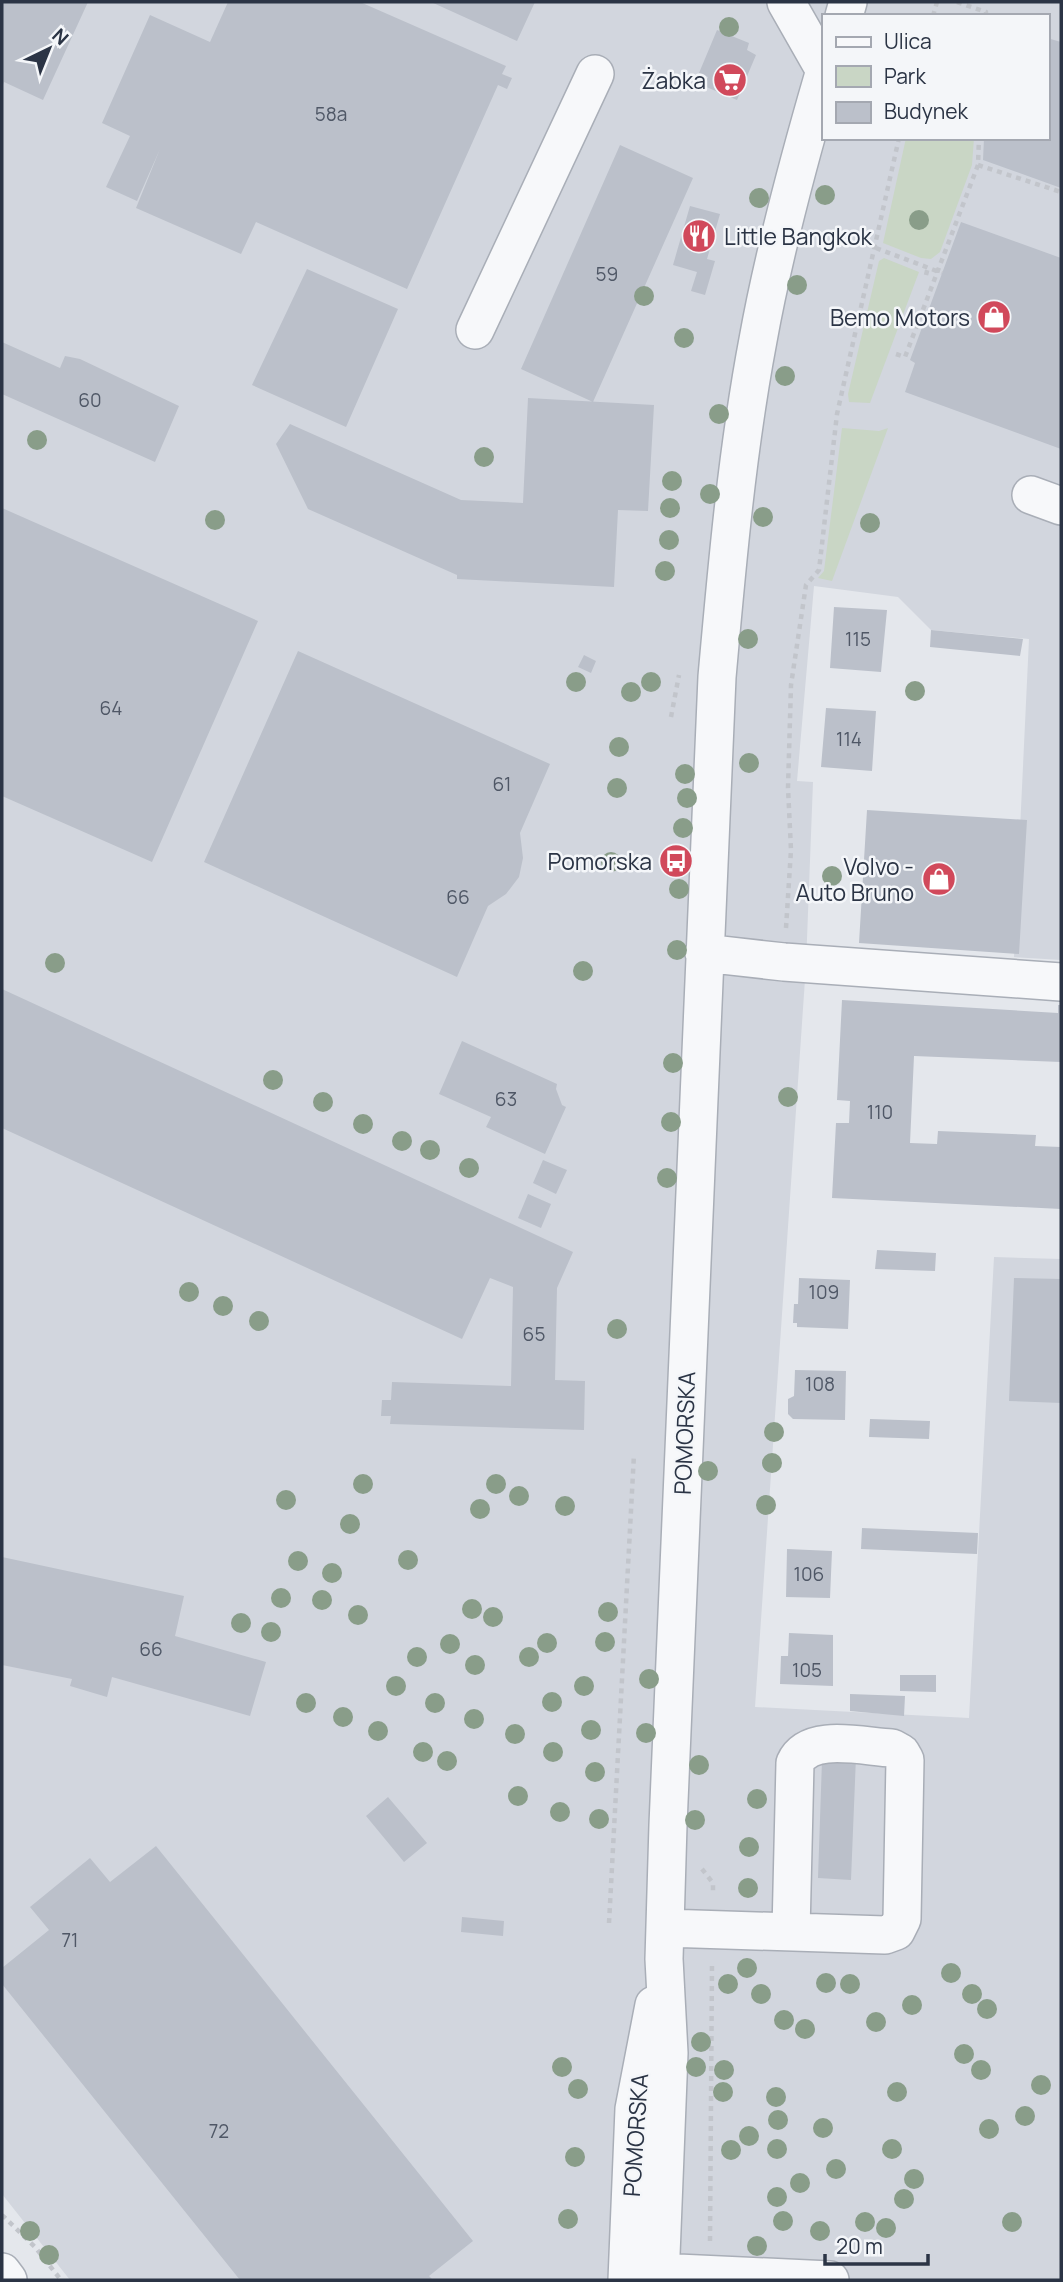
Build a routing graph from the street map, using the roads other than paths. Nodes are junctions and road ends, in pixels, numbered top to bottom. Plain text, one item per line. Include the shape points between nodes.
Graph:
1 (786, 2) edge
2 (822, 65) edge
3 (595, 74) dead end
4 (822, 80) edge
5 (475, 330) dead end
6 (704, 953) junction
7 (1061, 982) edge
8 (791, 1931) junction
9 (664, 1944) junction
10 (2, 2272) edge
11 (644, 2276) edge
12 (8, 2280) edge
13 (830, 2280) edge

1 - 2 street
3 - 5 street
4 - 6 street, POMORSKA via 798,162 758,340 737,485 717,677
6 - 7 street
6 - 9 street, POMORSKA
8 - 8 street via 896,1931 902,1919 905,1760 901,1753 892,1748 819,1744 798,1755
8 - 9 street via 712,1930
9 - 11 street, POMORSKA via 635,2096
10 - 12 street
11 - 13 street

